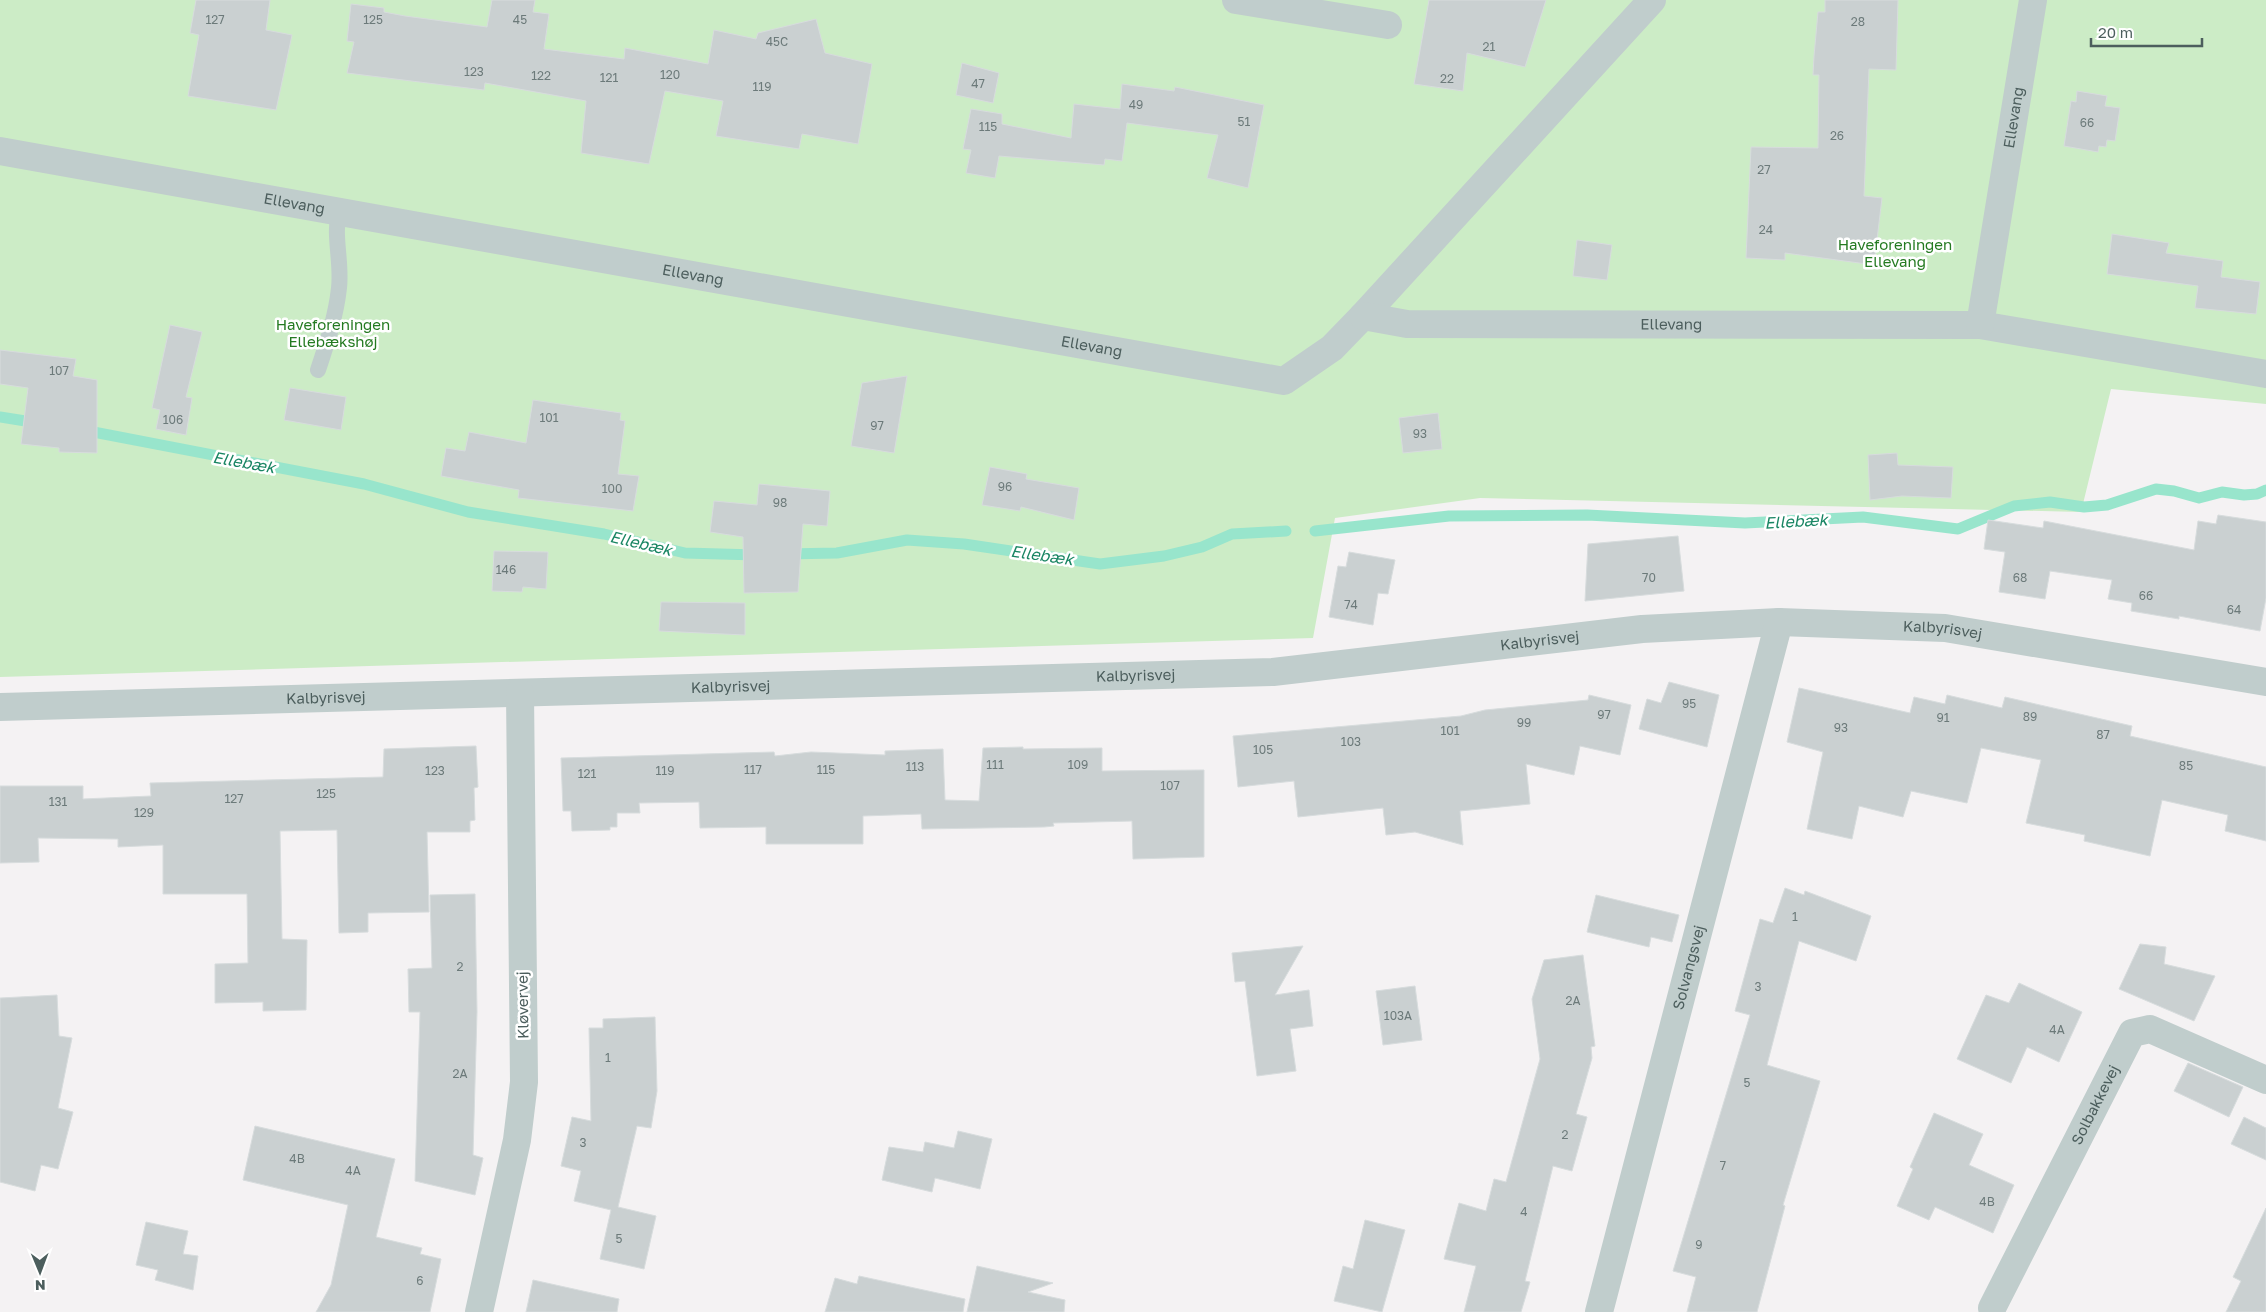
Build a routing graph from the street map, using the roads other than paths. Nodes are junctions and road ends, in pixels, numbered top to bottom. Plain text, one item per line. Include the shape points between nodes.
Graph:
1 (1236, 0) edge
2 (1652, 0) edge
3 (2033, 0) edge
4 (1388, 25) dead end
5 (0, 151) edge
6 (339, 212) junction
7 (1363, 316) junction
8 (1980, 325) junction
9 (318, 370) dead end
10 (2266, 374) edge
11 (1779, 622) junction
12 (2266, 682) edge
13 (520, 693) junction
14 (0, 707) edge
15 (2266, 1080) edge
16 (1992, 1308) dead end
17 (479, 1312) edge
18 (1599, 1312) edge

1 - 4 street
2 - 7 street, Ellevang
3 - 8 street, Ellevang
5 - 6 street, Ellevang
6 - 7 street, Ellevang via 1284,381 1332,348
6 - 9 lane via 336,225 339,287 332,328
7 - 8 street, Ellevang via 1407,324
8 - 10 street, Ellevang
11 - 12 street, Kalbyrisvej via 1945,628
11 - 13 street, Kalbyrisvej via 1642,629 1273,672
11 - 18 street, Solvangsvej
13 - 14 street, Kalbyrisvej
13 - 17 street, Kløvervej via 524,1082 517,1140
15 - 16 street, Solbakkevej via 2150,1028 2132,1032

